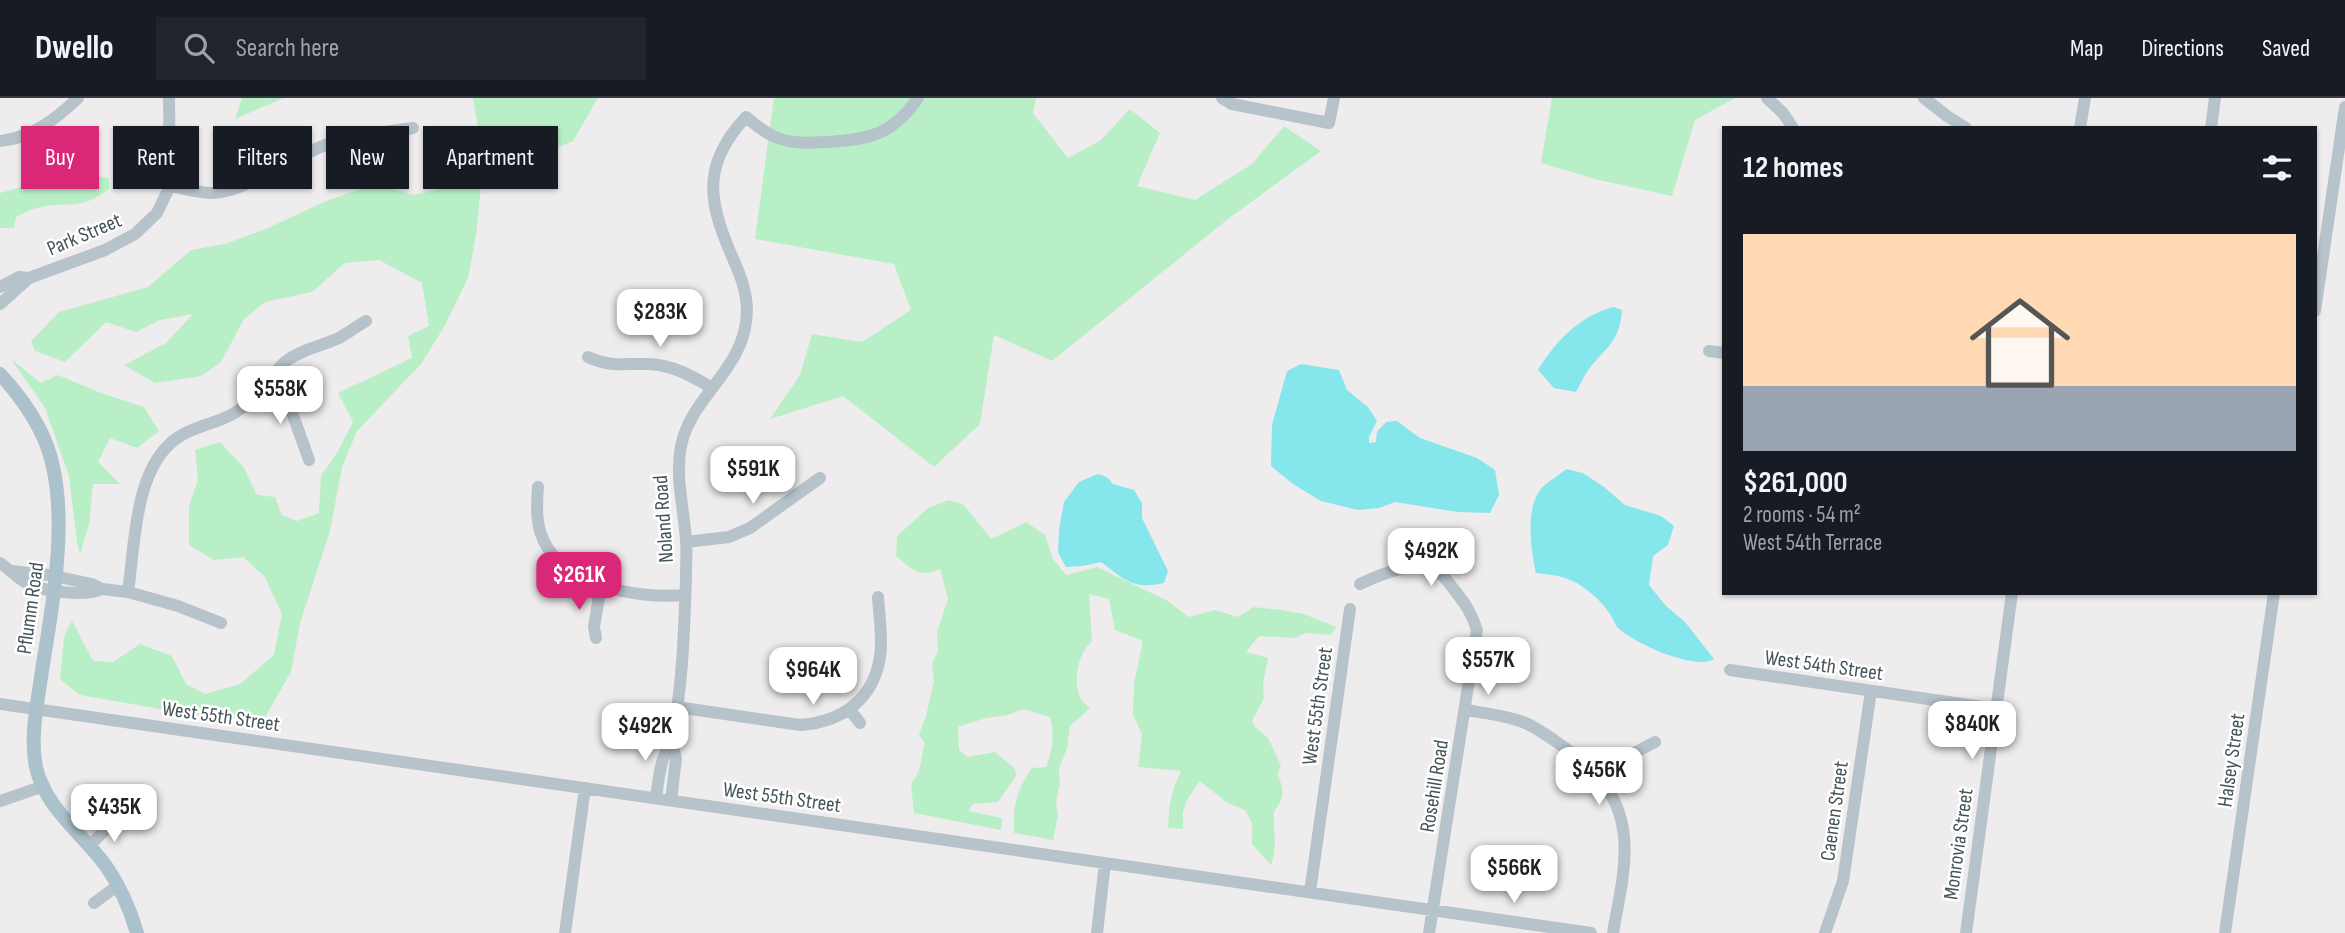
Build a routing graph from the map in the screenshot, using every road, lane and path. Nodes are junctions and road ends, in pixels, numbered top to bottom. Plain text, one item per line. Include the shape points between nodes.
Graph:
1 (78, 98) edge
2 (169, 98) edge
3 (918, 98) edge
4 (1222, 98) edge
5 (1334, 98) edge
6 (1768, 98) edge
7 (1924, 98) edge
8 (2085, 98) edge
9 (2215, 98) edge
10 (2345, 107) edge
11 (169, 126) edge
12 (1792, 126) edge
13 (1963, 126) edge
14 (2080, 126) edge
15 (2211, 126) edge
16 (413, 128) dead end
17 (0, 141) edge
18 (169, 189) edge
19 (187, 189) edge
20 (29, 278) junction
21 (0, 287) edge
22 (2317, 290) edge
23 (0, 304) edge
24 (366, 321) dead end
25 (1709, 351) dead end
26 (1722, 353) edge
27 (588, 358) dead end
28 (0, 373) edge
29 (269, 381) junction
30 (712, 388) junction
31 (309, 460) dead end
32 (821, 478) dead end
33 (538, 487) dead end
34 (686, 542) junction
35 (0, 563) edge
36 (54, 583) junction
37 (1360, 584) dead end
38 (601, 585) junction
39 (128, 592) junction
40 (685, 595) junction
41 (2012, 595) edge
42 (2274, 595) edge
43 (878, 597) dead end
44 (1350, 609) dead end
45 (221, 623) dead end
46 (596, 638) dead end
47 (1730, 670) dead end
48 (1871, 691) junction
49 (0, 704) edge
50 (677, 707) junction
51 (37, 709) junction
52 (1996, 709) junction
53 (850, 710) junction
54 (1465, 710) junction
55 (860, 723) dead end
56 (672, 741) junction
57 (1655, 741) dead end
58 (1596, 773) junction
59 (44, 786) junction
60 (585, 788) junction
61 (656, 798) junction
62 (671, 800) junction
63 (0, 801) edge
64 (116, 819) dead end
65 (89, 846) junction
66 (1105, 863) junction
67 (117, 886) junction
68 (1310, 892) junction
69 (94, 903) dead end
70 (1433, 910) junction
71 (137, 933) edge
72 (565, 933) edge
73 (1097, 933) edge
74 (1429, 933) edge
75 (1591, 933) edge
76 (1613, 933) edge
77 (1825, 933) edge
78 (1966, 933) edge
79 (2225, 933) edge

1 - 17 street via 44,126 20,138
2 - 11 street, Park Street
3 - 30 street, Noland Road via 891,127 857,140 793,143 746,117 732,133 716,168 715,212 744,287 747,310 736,356
4 - 5 street via 1329,123
6 - 12 street
7 - 13 street
8 - 14 street
9 - 15 street
10 - 22 street
16 - 19 street via 328,144 231,191
18 - 20 street, Park Street via 157,213 135,234
20 - 21 street, Park Street via 19,277
20 - 23 street, Park Street
24 - 29 street via 285,362
25 - 26 street
27 - 30 street via 604,364 669,367
28 - 36 main road, Pflumm Road via 41,431 54,472 59,549
29 - 31 street via 289,404
29 - 39 street via 249,404 233,415 192,429 156,459 143,487
30 - 34 street, Noland Road via 682,441 678,465
32 - 34 street via 750,528 729,537
33 - 38 street via 540,532 551,553 565,568
34 - 40 street, Noland Road
35 - 36 street via 30,584
36 - 39 street via 91,594 102,589
36 - 51 main road, Pflumm Road
37 - 54 street, Rosehill Road via 1405,568 1424,566 1441,573 1471,612 1477,630
38 - 40 street via 663,597
38 - 46 street
39 - 45 street
40 - 50 street, Noland Road
41 - 52 street, Monrovia Street
42 - 79 street, Halsey Street
43 - 53 street via 880,657 867,688
44 - 68 street, West 55th Street
47 - 48 street, West 54th Street
48 - 52 street, West 54th Street
48 - 77 street, Caenen Street via 1843,881
49 - 51 street, West 55th Street
50 - 53 street via 800,725
50 - 56 street, Noland Road
51 - 59 main road, Pflumm Road via 33,730 36,768
51 - 60 street, West 55th Street
52 - 78 street, Monrovia Street
53 - 55 street
54 - 58 street via 1504,716 1534,727
54 - 70 street, Rosehill Road
56 - 61 street, Noland Road
56 - 62 street, Noland Road via 676,759
57 - 58 street
58 - 76 street via 1616,803 1624,838
59 - 63 street
59 - 65 main road, Pflumm Road via 50,802
60 - 61 street, West 55th Street
60 - 72 street
61 - 62 street, West 55th Street
62 - 66 street, West 55th Street
64 - 65 street
65 - 67 main road, Pflumm Road
66 - 68 street, West 55th Street
66 - 73 street
67 - 69 street
67 - 71 main road, Pflumm Road
68 - 70 street, West 55th Street
70 - 74 street, Rosehill Road
70 - 75 street, West 55th Street

